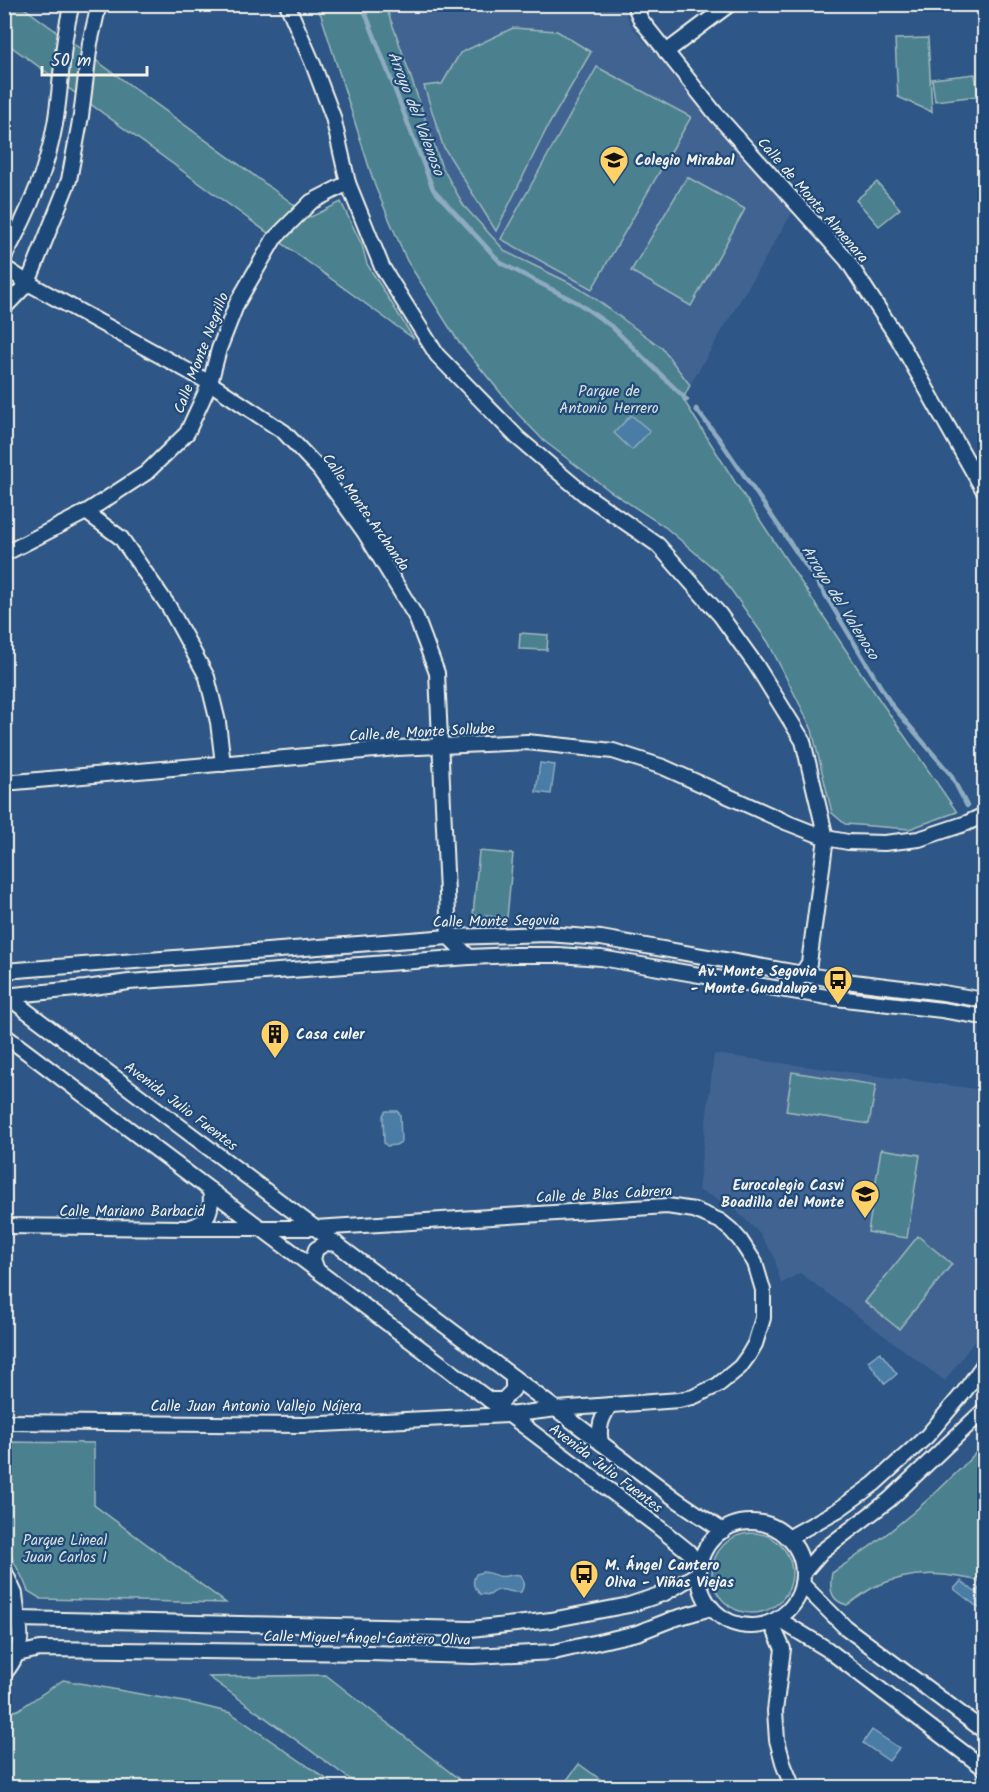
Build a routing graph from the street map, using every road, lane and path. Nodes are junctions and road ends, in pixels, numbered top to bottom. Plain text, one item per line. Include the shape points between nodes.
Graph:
1 (72, 4) edge
2 (99, 4) edge
3 (287, 4) edge
4 (634, 4) edge
5 (730, 4) edge
6 (666, 52) junction
7 (348, 183) junction
8 (4, 257) edge
9 (4, 267) edge
10 (28, 283) junction
11 (4, 308) edge
12 (210, 383) junction
13 (984, 491) edge
14 (86, 513) junction
15 (4, 554) edge
16 (441, 746) junction
17 (223, 764) junction
18 (4, 783) edge
19 (984, 815) edge
20 (826, 838) junction
21 (449, 937) junction
22 (469, 957) junction
23 (429, 960) junction
24 (4, 971) edge
25 (809, 971) junction
26 (786, 990) junction
27 (5, 995) edge
28 (827, 998) junction
29 (984, 1000) edge
30 (984, 1017) edge
31 (4, 1035) edge
32 (210, 1190) junction
33 (4, 1226) edge
34 (259, 1227) junction
35 (185, 1228) junction
36 (315, 1228) junction
37 (337, 1244) junction
38 (317, 1270) junction
39 (984, 1364) edge
40 (513, 1377) junction
41 (489, 1400) junction
42 (610, 1405) junction
43 (557, 1409) junction
44 (984, 1410) edge
45 (508, 1415) junction
46 (4, 1422) edge
47 (601, 1443) junction
48 (723, 1531) junction
49 (788, 1538) junction
50 (4, 1570) edge
51 (699, 1570) junction
52 (802, 1579) junction
53 (4, 1596) edge
54 (711, 1608) junction
55 (19, 1620) junction
56 (775, 1620) junction
57 (17, 1654) junction
58 (4, 1674) edge
59 (984, 1731) edge
60 (984, 1768) edge
61 (794, 1788) edge

1 - 8 street via 55,125 24,222
2 - 10 street via 69,180
3 - 7 street via 333,117
4 - 6 street, Calle de Monte Almenara via 641,20
5 - 6 street
6 - 13 street, Calle de Monte Almenara via 715,113 847,260 899,340
7 - 12 street, Calle Monte Negrillo via 311,201 274,239 237,303
7 - 20 street via 382,267 437,355 518,438 583,493 658,545 720,615 803,741
9 - 10 street, Calle Monte Archanda
10 - 11 street
10 - 12 street, Calle Monte Archanda
12 - 14 street, Calle Monte Negrillo via 187,433 146,473
12 - 16 street, Calle Monte Archanda via 285,432 319,469 365,533 416,617 437,673
14 - 15 street, Calle Monte Negrillo
14 - 17 street via 121,538 174,617 207,678
16 - 17 street, Calle de Monte Sollube
16 - 20 street, Calle de Monte Sollube via 527,742 613,751 663,767
16 - 21 street, Calle Monte Archanda
17 - 18 street, Calle de Monte Sollube
19 - 20 street, Calle de Monte Sollube via 919,839 884,843
20 - 25 street
21 - 22 street
21 - 23 street
21 - 24 street, Calle Monte Segovia
21 - 25 street, Calle Monte Segovia via 547,934 601,939
22 - 23 street
22 - 26 street via 601,958
23 - 27 street
25 - 26 street
25 - 28 street
25 - 29 street, Calle Monte Segovia via 847,981
26 - 28 street
27 - 36 street, Avenida Julio Fuentes
28 - 30 street
31 - 32 street, Avenida Julio Fuentes
32 - 34 street, Avenida Julio Fuentes
32 - 35 street via 208,1216 198,1225
33 - 35 street, Calle Mariano Barbacid
34 - 35 street, Calle Mariano Barbacid
34 - 36 street, Calle de Blas Cabrera
34 - 38 street, Avenida Julio Fuentes
36 - 37 street, Avenida Julio Fuentes
36 - 42 street, Calle de Blas Cabrera via 667,1206 694,1210 720,1221 748,1251 763,1290 763,1318 748,1356 724,1381 693,1397
37 - 38 street via 326,1243 316,1249 313,1260
37 - 40 street, Avenida Julio Fuentes
38 - 41 street, Avenida Julio Fuentes
39 - 49 street via 927,1436 874,1484
40 - 41 street via 513,1390 503,1400
40 - 43 street, Avenida Julio Fuentes
41 - 45 street, Avenida Julio Fuentes
42 - 43 street, Calle de Blas Cabrera
42 - 47 street via 598,1429
43 - 45 street, Calle de Blas Cabrera
43 - 47 street, Avenida Julio Fuentes
44 - 52 street via 889,1500 822,1551
45 - 46 street, Calle Juan Antonio Vallejo Nájera via 302,1425
45 - 51 street, Avenida Julio Fuentes via 688,1551
47 - 48 street, Avenida Julio Fuentes
48 - 49 street via 749,1522 776,1529
48 - 51 street via 704,1552
49 - 52 street via 799,1554
50 - 55 street via 15,1594
51 - 54 street via 700,1586
51 - 55 street, Calle Miguel Ángel Cantero Oliva via 665,1593 629,1605 551,1620 471,1629
52 - 56 street via 794,1604
52 - 59 street via 845,1627
53 - 55 street
54 - 56 street via 739,1625 755,1626
54 - 57 street, Calle Miguel Ángel Cantero Oliva via 637,1633 554,1652 473,1656 40,1649
55 - 57 street
56 - 60 street via 826,1649
56 - 61 street via 783,1649 775,1711 777,1740
57 - 58 street

